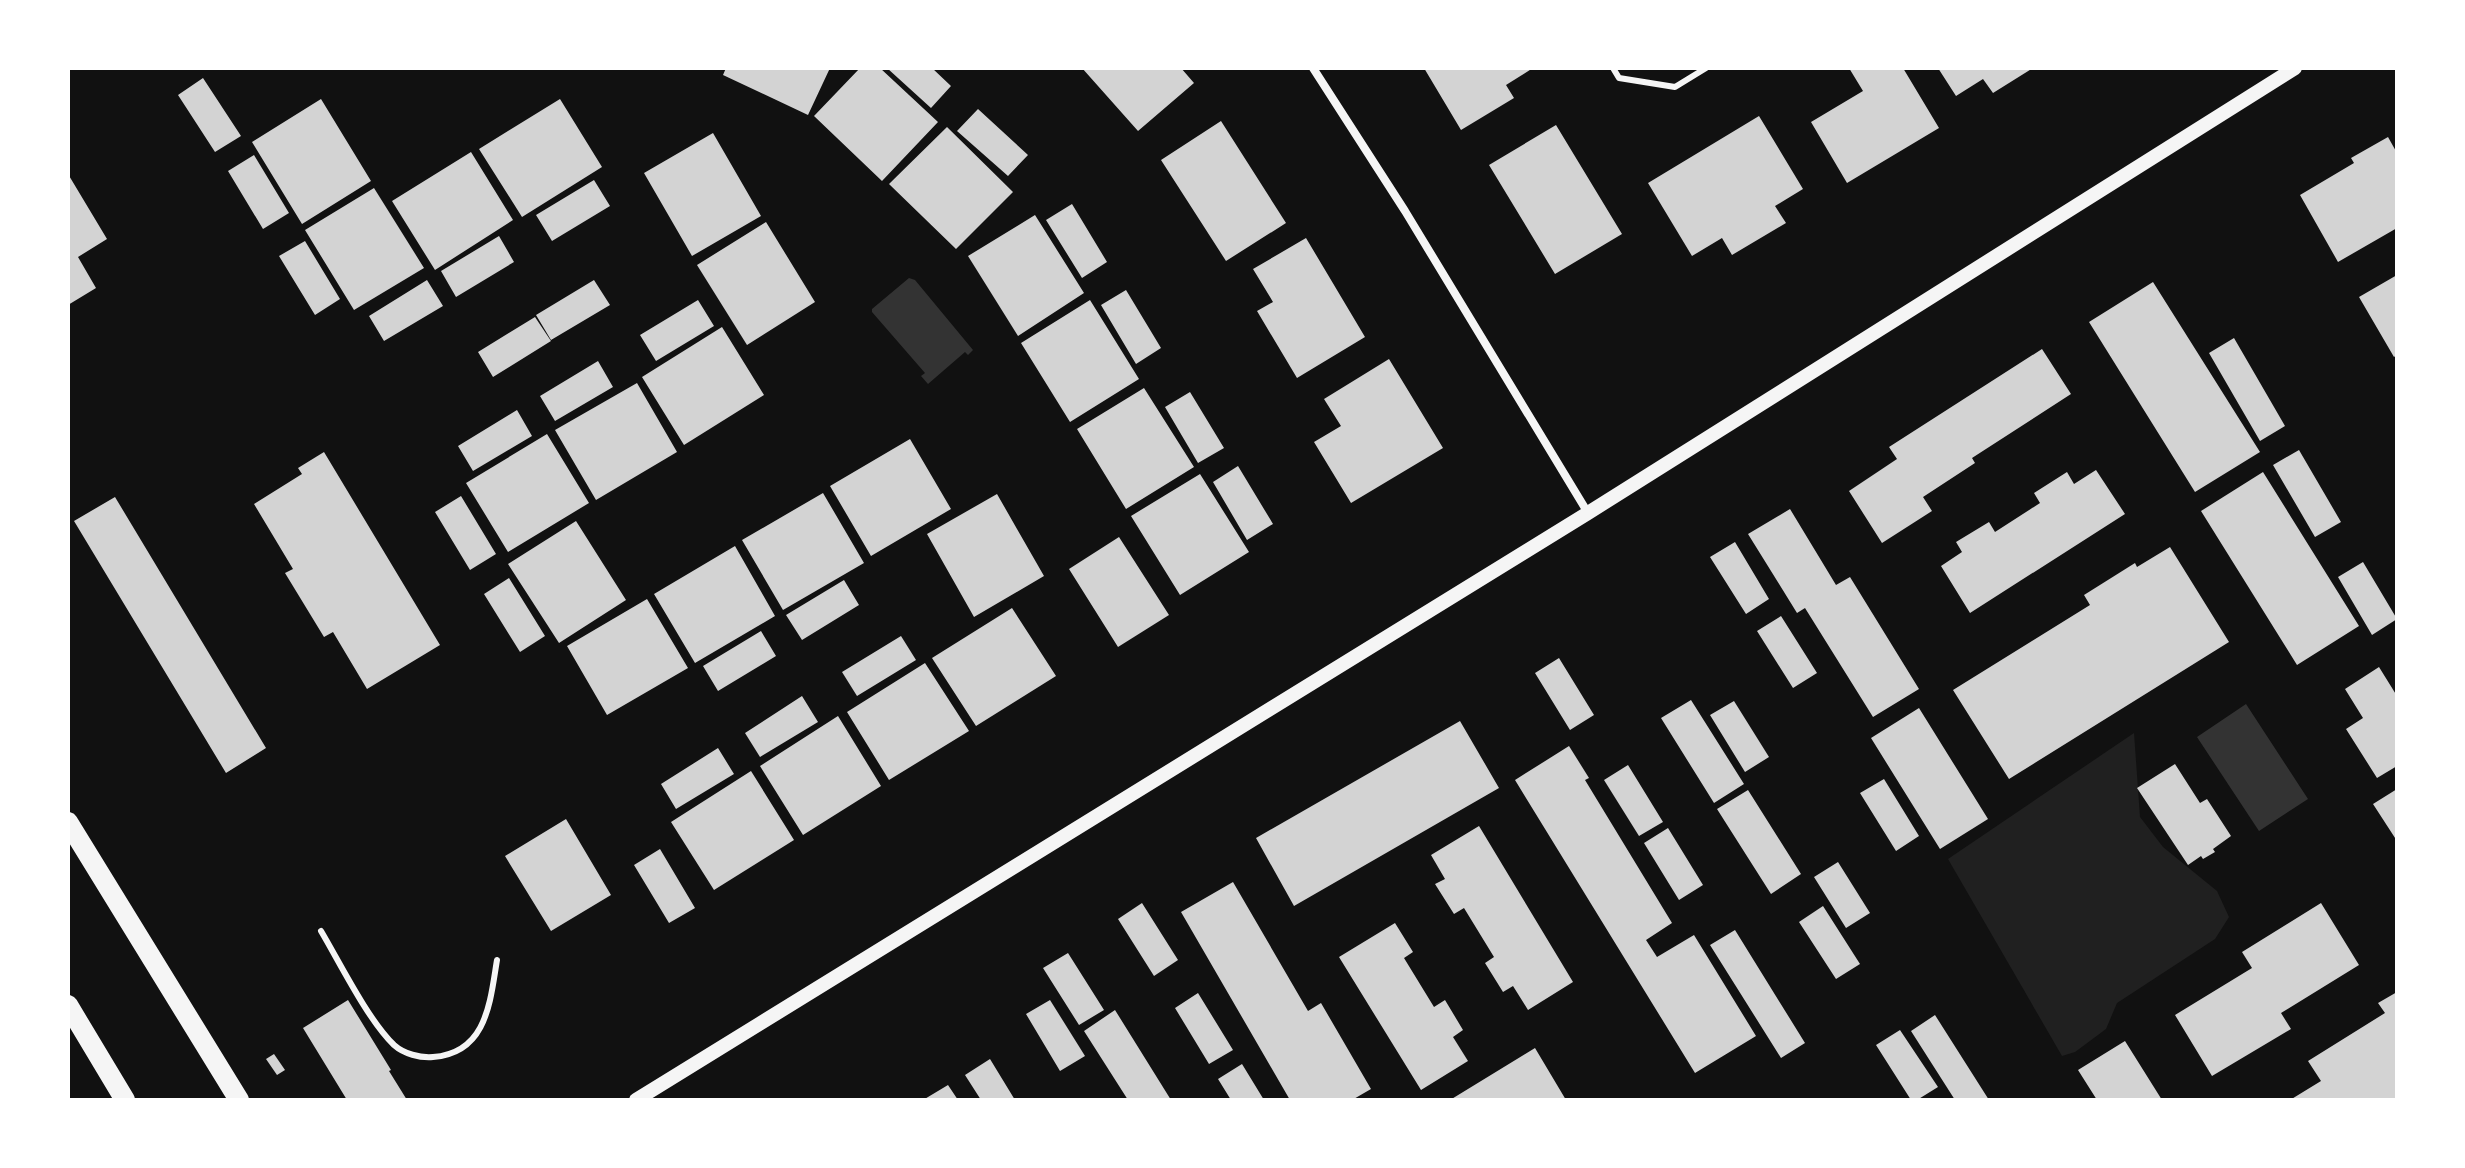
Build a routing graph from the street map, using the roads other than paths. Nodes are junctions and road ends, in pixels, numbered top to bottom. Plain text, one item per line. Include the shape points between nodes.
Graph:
1 (1313, 68) edge
2 (1613, 68) edge
3 (1706, 68) edge
4 (2295, 68) edge
5 (1588, 513) junction
6 (68, 822) edge
7 (321, 931) dead end
8 (497, 960) dead end
9 (68, 1005) edge
10 (125, 1100) edge
11 (239, 1100) edge
12 (636, 1100) edge

1 - 5 street
2 - 3 lane via 1619,78 1675,87
4 - 5 street
5 - 12 street
6 - 11 main road
7 - 8 lane via 395,1046 419,1058 445,1056 480,1030 489,1012
9 - 10 main road

